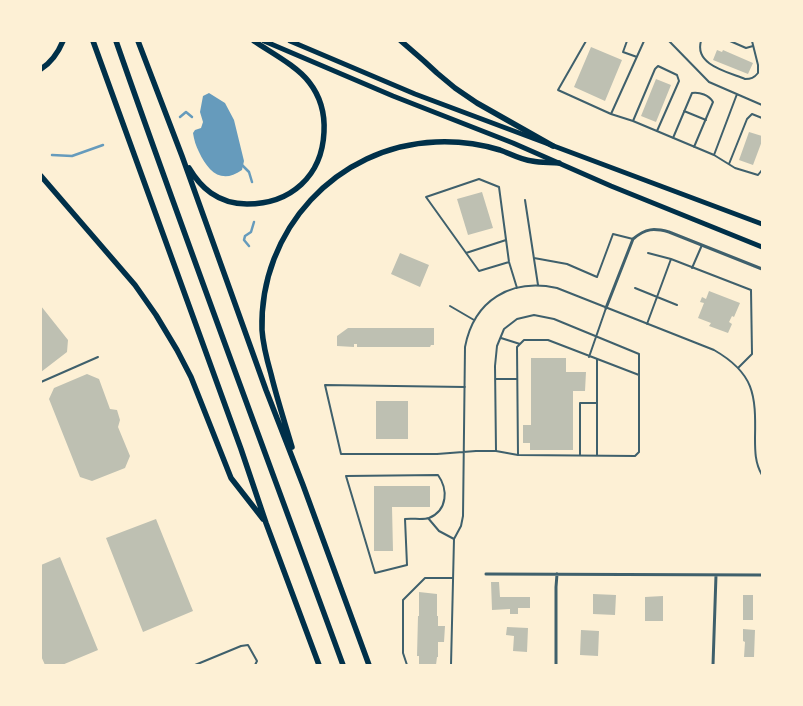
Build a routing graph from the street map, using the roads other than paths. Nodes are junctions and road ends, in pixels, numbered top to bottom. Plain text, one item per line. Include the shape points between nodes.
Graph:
1 (63, 41) edge
2 (92, 41) edge
3 (116, 41) edge
4 (138, 41) edge
5 (254, 41) edge
6 (264, 41) edge
7 (290, 41) edge
8 (401, 41) edge
9 (586, 41) edge
10 (627, 41) edge
11 (644, 41) edge
12 (669, 41) edge
13 (675, 41) edge
14 (701, 41) edge
15 (730, 41) edge
16 (752, 41) edge
17 (672, 44) junction
18 (753, 46) junction
19 (638, 57) junction
20 (41, 69) edge
21 (737, 94) junction
22 (762, 105) edge
23 (684, 111) junction
24 (612, 114) junction
25 (762, 118) edge
26 (706, 120) junction
27 (633, 121) junction
28 (657, 131) junction
29 (673, 138) junction
30 (553, 146) junction
31 (694, 147) junction
32 (182, 156) junction
33 (714, 156) junction
34 (559, 163) junction
35 (729, 164) junction
36 (762, 170) edge
37 (41, 176) edge
38 (525, 200) dead end
39 (762, 224) edge
40 (634, 239) junction
41 (506, 240) junction
42 (702, 245) junction
43 (762, 247) edge
44 (466, 252) junction
45 (648, 253) dead end
46 (534, 258) junction
47 (671, 259) junction
48 (509, 262) junction
49 (692, 268) junction
50 (762, 269) edge
51 (538, 285) junction
52 (517, 288) junction
53 (634, 288) dead end
54 (656, 297) junction
55 (677, 305) dead end
56 (450, 306) dead end
57 (606, 308) junction
58 (474, 320) junction
59 (647, 324) junction
60 (596, 337) junction
61 (501, 338) junction
62 (520, 344) junction
63 (98, 357) dead end
64 (589, 357) junction
65 (597, 360) junction
66 (738, 368) junction
67 (639, 375) junction
68 (495, 379) junction
69 (518, 380) junction
70 (41, 382) edge
71 (465, 388) junction
72 (597, 403) junction
73 (496, 451) junction
74 (464, 452) junction
75 (518, 455) junction
76 (580, 455) junction
77 (597, 456) junction
78 (762, 475) edge
79 (303, 485) junction
80 (428, 518) junction
81 (266, 523) junction
82 (454, 540) junction
83 (486, 574) dead end
84 (557, 574) junction
85 (716, 575) junction
86 (762, 576) edge
87 (453, 578) junction
88 (195, 665) edge
89 (254, 665) edge
90 (319, 665) edge
91 (344, 665) edge
92 (369, 665) edge
93 (407, 665) edge
94 (451, 665) edge
95 (556, 665) edge
96 (713, 665) edge

1 - 20 highway via 53,59
2 - 81 highway
3 - 91 highway
4 - 32 highway
5 - 32 highway via 299,72 318,96 324,116 324,133 315,167 304,182 287,195 268,202 243,204 218,198 207,190 195,178
6 - 34 main road
7 - 30 main road via 415,94
8 - 30 highway via 455,88
9 - 24 lane via 558,90
10 - 19 lane via 623,52
11 - 19 lane
12 - 17 lane
13 - 17 lane
14 - 18 lane via 699,48 707,62 745,79 758,73
15 - 18 lane via 746,48
16 - 18 lane
17 - 21 lane via 709,82
19 - 24 lane
21 - 22 lane
21 - 33 lane
23 - 26 lane
23 - 26 lane via 692,93 698,92 713,102
23 - 29 lane
24 - 27 lane
25 - 35 lane via 752,114 747,119
26 - 31 lane
27 - 28 lane
27 - 28 lane via 658,66 677,75 679,81
28 - 29 lane
29 - 31 lane
30 - 39 main road
31 - 33 lane
32 - 79 highway
33 - 35 lane
34 - 43 main road
34 - 79 highway via 531,161 479,145 420,143 366,158 333,178 307,203 280,243 267,282 262,320 267,360
35 - 36 lane via 758,175
37 - 81 highway via 130,279 156,315 191,377 231,478
38 - 46 lane
40 - 42 street via 646,230 657,230
40 - 46 lane via 613,234 598,276 567,264
40 - 57 street
41 - 44 lane
41 - 44 lane via 499,187 478,179 426,197
41 - 48 lane
42 - 49 lane
42 - 50 street
44 - 48 lane via 479,271
45 - 47 lane
46 - 51 lane
47 - 49 lane
47 - 54 lane
48 - 52 lane
49 - 66 lane via 751,290 752,354
51 - 52 lane
51 - 57 lane via 557,288
52 - 58 lane via 486,304
53 - 54 lane
54 - 55 lane
54 - 59 lane
56 - 58 lane
57 - 59 lane
57 - 60 lane
58 - 71 lane via 465,347
59 - 66 lane via 714,350
60 - 61 lane via 554,319 534,315 518,319 504,329
60 - 64 lane
60 - 67 lane via 639,354
61 - 62 lane
61 - 68 lane via 497,346
62 - 64 lane via 524,340 548,340
62 - 69 lane via 517,347
63 - 70 lane
64 - 65 lane
65 - 67 lane
65 - 72 lane
66 - 78 lane via 752,393 756,460
67 - 77 lane via 639,452 635,456
68 - 69 lane
68 - 73 lane
69 - 75 lane
71 - 74 lane
71 - 74 lane via 325,385 341,454
72 - 76 lane via 580,403
72 - 77 lane
73 - 74 lane
73 - 75 lane
74 - 82 lane via 463,516
75 - 76 lane
76 - 77 lane
79 - 92 highway
80 - 80 lane via 405,518 407,565 375,573 346,476 438,475 445,495 440,511
80 - 82 lane via 439,531
81 - 90 highway
82 - 87 lane
83 - 84 street
84 - 85 street
84 - 95 street
85 - 86 street
85 - 96 street
87 - 93 lane via 425,578 403,600 403,654
87 - 94 lane
88 - 89 lane via 248,645 256,661

